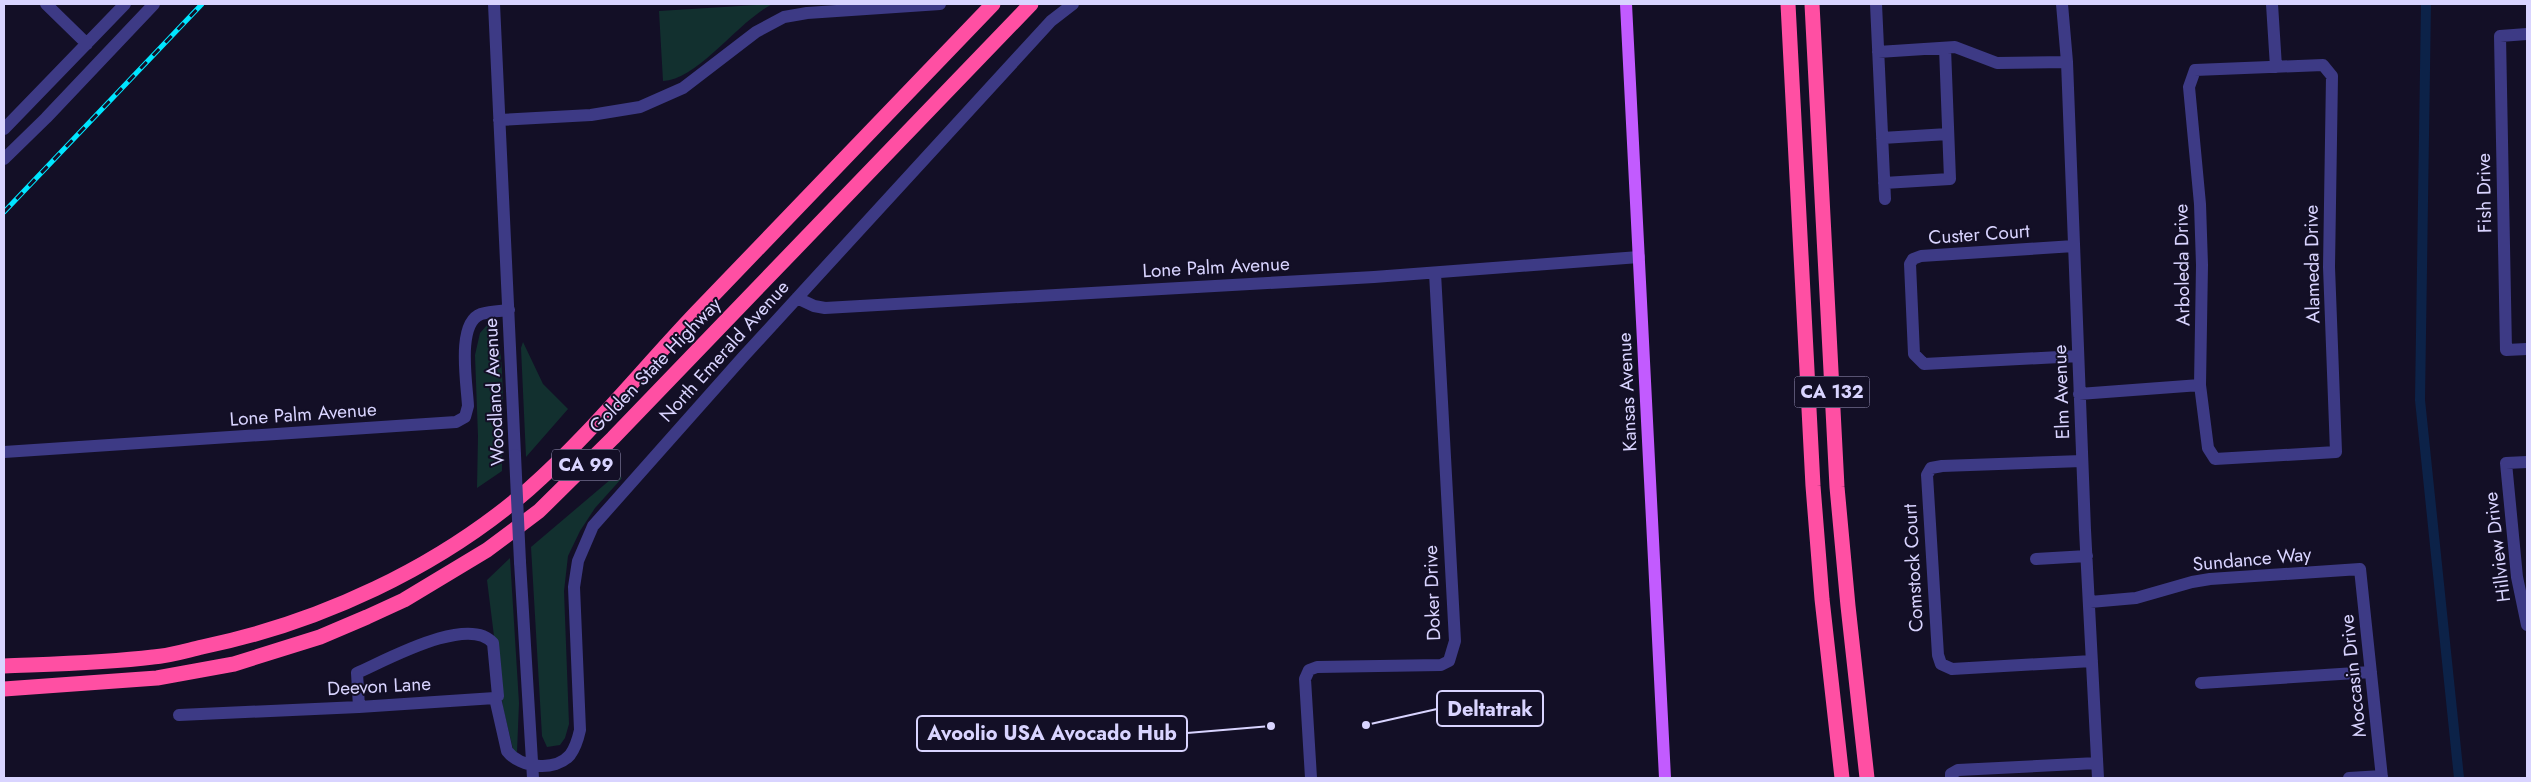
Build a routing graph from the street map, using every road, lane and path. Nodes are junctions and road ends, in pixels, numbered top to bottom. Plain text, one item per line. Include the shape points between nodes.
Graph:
1 (46, 4) edge
2 (125, 4) edge
3 (154, 4) edge
4 (494, 4) edge
5 (940, 4) edge
6 (993, 4) edge
7 (1031, 4) edge
8 (1073, 4) edge
9 (1626, 4) edge
10 (1788, 4) edge
11 (1812, 4) edge
12 (1876, 4) edge
13 (2062, 4) edge
14 (2272, 4) edge
15 (2527, 34) edge
16 (86, 44) junction
17 (1945, 48) junction
18 (1878, 52) junction
19 (2067, 62) junction
20 (2276, 67) junction
21 (499, 120) junction
22 (4, 130) edge
23 (1948, 134) junction
24 (1882, 138) junction
25 (4, 159) edge
26 (1884, 183) junction
27 (1885, 199) dead end
28 (2074, 246) junction
29 (1639, 257) junction
30 (1435, 273) junction
31 (797, 298) junction
32 (509, 310) junction
33 (2527, 349) edge
34 (2078, 356) junction
35 (2200, 385) junction
36 (2079, 394) junction
37 (4, 452) edge
38 (2215, 459) joint
39 (2082, 461) junction
40 (2527, 462) edge
41 (2087, 556) junction
42 (2036, 559) dead end
43 (2360, 569) joint
44 (2522, 576) edge
45 (2090, 602) junction
46 (2527, 626) edge
47 (2092, 661) junction
48 (4, 666) edge
49 (2371, 672) junction
50 (2201, 683) dead end
51 (4, 689) edge
52 (494, 698) junction
53 (359, 707) junction
54 (179, 715) dead end
55 (2098, 763) junction
56 (533, 772) edge
57 (2382, 777) edge
58 (1311, 778) edge
59 (1665, 778) edge
60 (1842, 778) edge
61 (1868, 778) edge
62 (1951, 778) edge
63 (2098, 778) edge
64 (2349, 778) edge

1 - 16 street
2 - 16 street
3 - 25 street
4 - 21 street, Woodland Avenue
5 - 21 street via 784,17 756,32 683,88 640,107 592,115
6 - 48 highway, Golden State Highway / CA 99 via 669,342 598,421 529,488 481,527 407,572 358,596 229,642 154,657
7 - 51 highway, Golden State Highway / CA 99 via 613,438 539,511 487,550 404,600 320,637 234,664 157,678
8 - 31 street, North Emerald Avenue via 1051,21
9 - 29 main road, Kansas Avenue
10 - 60 highway, CA 132 via 1812,486
11 - 61 highway, CA 132 via 1839,507
12 - 18 street
13 - 19 street, Elm Avenue
14 - 20 street
15 - 33 street, Fish Drive via 2500,36 2506,350
16 - 22 street
17 - 18 street
17 - 19 street via 1964,48 2002,64
17 - 23 street
18 - 24 street
19 - 28 street, Elm Avenue
20 - 35 street, Arboleda Drive via 2194,70 2189,87 2200,204
20 - 38 street, Alameda Drive via 2323,65 2332,76 2329,266 2336,452
21 - 32 street, Woodland Avenue
23 - 24 street
23 - 26 street via 1950,180
24 - 26 street
26 - 27 street
28 - 34 street, Elm Avenue
28 - 34 street, Custer Court via 1921,256 1910,264 1914,354 1924,364
29 - 30 street, Lone Palm Avenue
29 - 59 main road, Kansas Avenue
30 - 31 street, Lone Palm Avenue via 825,308
30 - 58 street, Doker Drive via 1454,640 1452,654 1449,661 1441,665 1317,667 1309,670 1305,679
31 - 56 street, North Emerald Avenue via 593,526 578,560 574,587 578,740 565,759
32 - 37 street, Lone Palm Avenue via 480,314 470,322 465,335 468,406 465,417 456,422
32 - 56 street, Woodland Avenue, bridge
34 - 36 street, Elm Avenue
35 - 36 street
35 - 38 street, Arboleda Drive via 2208,448
36 - 39 street, Elm Avenue
39 - 41 street, Elm Avenue
39 - 47 street, Comstock Court via 1942,466 1931,468 1927,475 1938,655 1942,664 1952,669
40 - 44 street, Hillview Drive via 2506,463
41 - 42 street
41 - 45 street, Elm Avenue
43 - 45 street, Sundance Way via 2210,579 2136,598
43 - 49 street, Moccasin Drive
44 - 46 street, Hillview Drive
45 - 47 street, Elm Avenue
47 - 55 street, Elm Avenue
49 - 50 street
49 - 57 street, Moccasin Drive
52 - 53 street, Deevon Lane
52 - 53 street via 498,696 493,643 484,636 466,635 434,639 357,673
52 - 56 street via 507,751
53 - 54 street, Deevon Lane
55 - 62 street via 1958,770 1951,774
55 - 63 street, Elm Avenue
57 - 64 street

